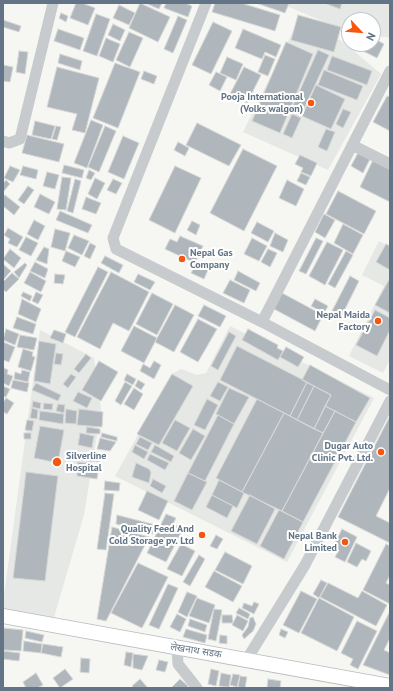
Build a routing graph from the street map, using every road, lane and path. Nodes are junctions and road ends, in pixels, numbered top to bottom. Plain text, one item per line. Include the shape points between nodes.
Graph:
1 (53, 3) edge
2 (206, 3) edge
3 (390, 71) edge
4 (3, 141) edge
5 (352, 145) junction
6 (390, 164) edge
7 (262, 322) junction
8 (390, 390) edge
9 (390, 401) edge
10 (3, 616) edge
11 (177, 648) junction
12 (248, 659) junction
13 (390, 686) edge
14 (196, 688) edge

1 - 4 street via 20,140 9,143
2 - 7 street via 113,238 116,249
3 - 5 street
5 - 6 street
5 - 7 street
7 - 8 street
9 - 12 street via 305,565
10 - 11 main road, लेखनाथ सडक
11 - 12 main road, लेखनाथ सडक
11 - 14 street via 178,664
12 - 13 main road, लेखनाथ सडक

